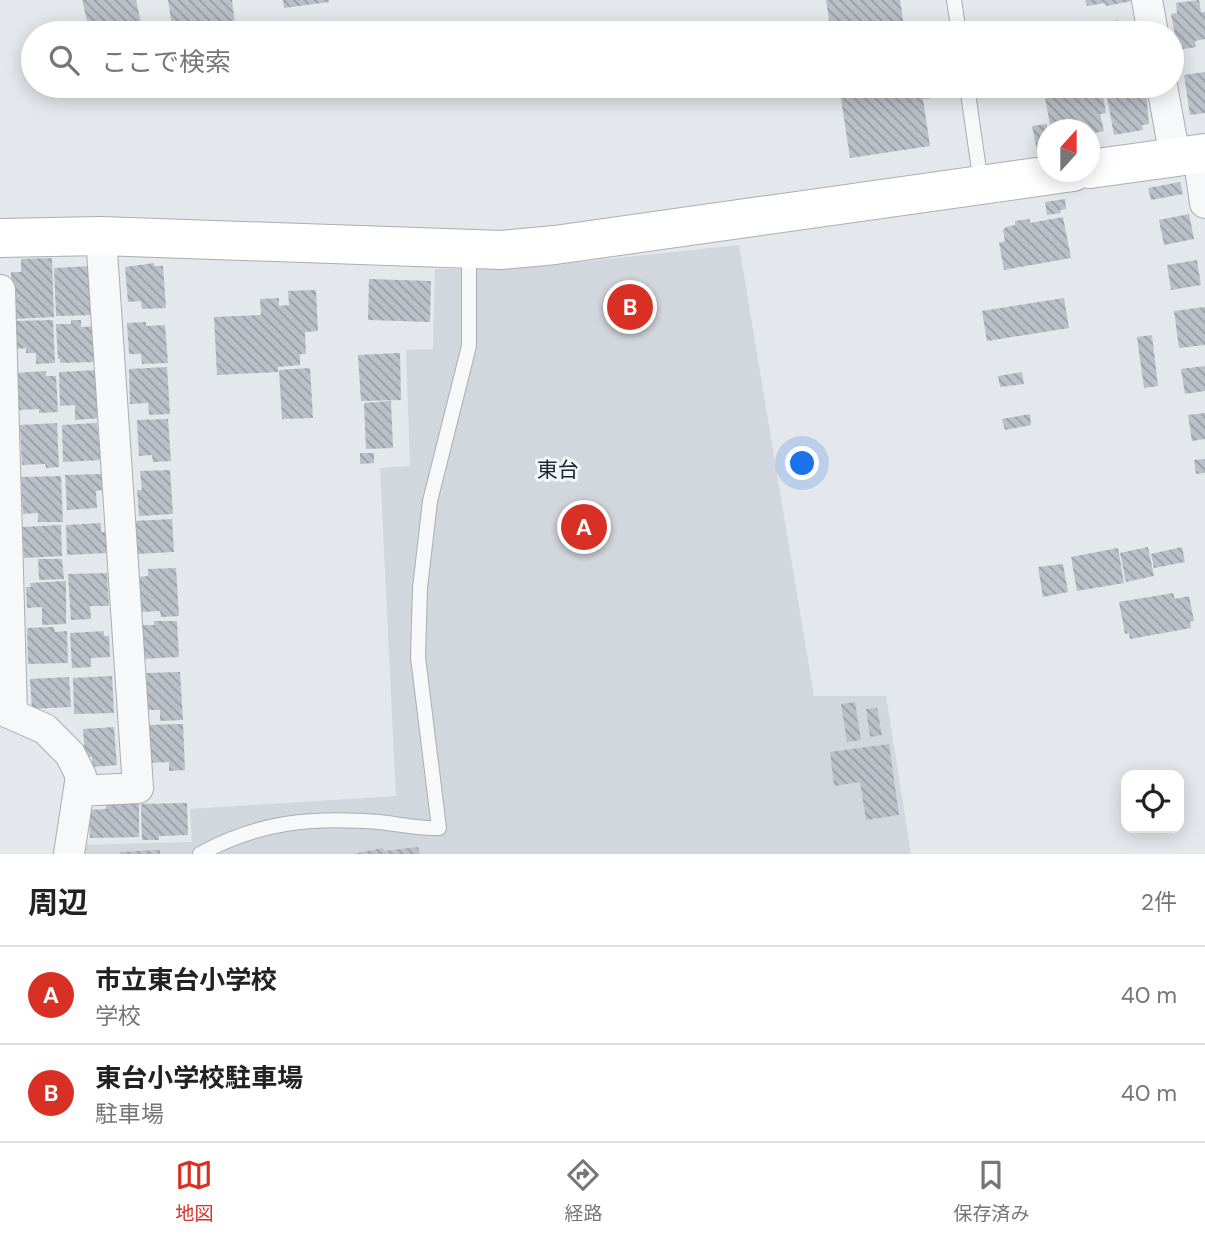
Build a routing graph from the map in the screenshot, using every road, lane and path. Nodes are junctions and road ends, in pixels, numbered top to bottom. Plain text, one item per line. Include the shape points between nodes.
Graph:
1 (954, 0) edge
2 (1147, 0) edge
3 (957, 21) edge
4 (1151, 21) edge
5 (969, 98) edge
6 (1168, 98) edge
7 (1193, 155) edge
8 (1100, 168) edge
9 (1037, 177) edge
10 (981, 184) junction
11 (1205, 204) edge
12 (101, 236) junction
13 (0, 238) edge
14 (469, 247) junction
15 (0, 290) edge
16 (6, 712) edge
17 (79, 791) junction
18 (69, 854) edge
19 (200, 854) edge

1 - 3 lane
2 - 4 street
5 - 10 lane
6 - 7 street
7 - 8 street
7 - 11 street
9 - 10 street
10 - 14 street via 555,245 501,250
12 - 13 street
12 - 14 street
12 - 17 street via 138,788
14 - 19 lane via 469,346 430,501 419,588 418,657 439,828 340,819 289,821 226,839
15 - 16 street
16 - 17 street via 45,729 70,754 81,776
17 - 18 street

